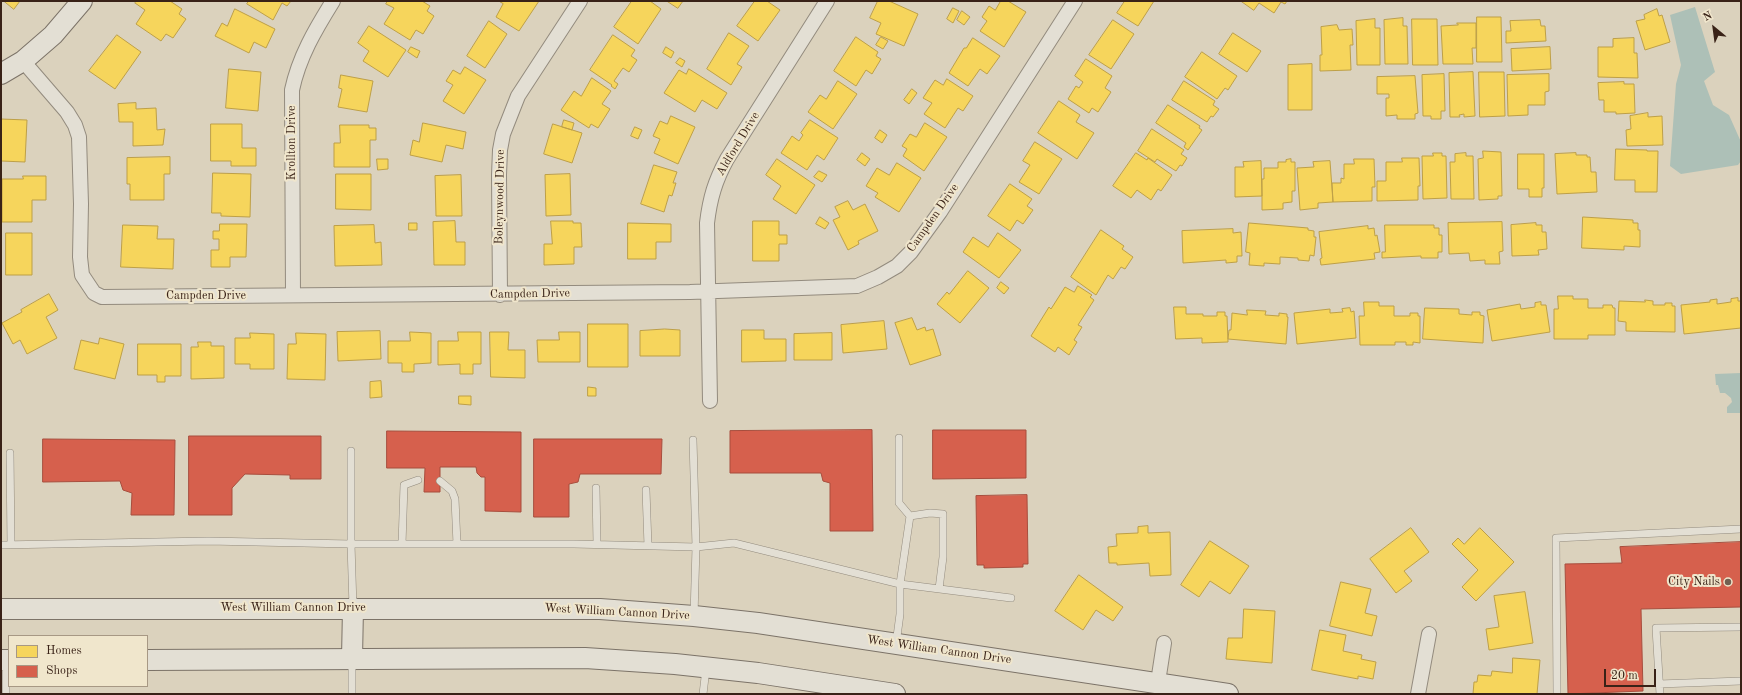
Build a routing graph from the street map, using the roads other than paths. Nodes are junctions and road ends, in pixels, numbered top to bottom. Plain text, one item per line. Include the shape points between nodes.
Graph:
1 (82, 1) edge
2 (333, 1) edge
3 (580, 1) edge
4 (827, 1) edge
5 (1075, 1) edge
6 (23, 61) junction
7 (1, 74) edge
8 (708, 292) junction
9 (500, 294) junction
10 (293, 295) junction
11 (710, 401) dead end
12 (899, 438) dead end
13 (693, 440) dead end
14 (351, 452) dead end
15 (10, 453) dead end
16 (418, 480) dead end
17 (440, 481) dead end
18 (596, 488) dead end
19 (646, 490) dead end
20 (910, 516) junction
21 (1741, 529) edge
22 (11, 544) junction
23 (351, 544) junction
24 (402, 544) junction
25 (457, 544) junction
26 (597, 544) junction
27 (1, 545) edge
28 (648, 546) junction
29 (696, 547) junction
30 (900, 584) junction
31 (939, 589) junction
32 (1011, 598) dead end
33 (353, 608) junction
34 (1, 609) edge
35 (694, 616) junction
36 (1741, 627) edge
37 (1429, 634) dead end
38 (1164, 643) dead end
39 (896, 644) junction
40 (352, 658) junction
41 (5, 660) edge
42 (148, 660) edge
43 (706, 667) junction
44 (1741, 681) edge
45 (1659, 684) junction
46 (1160, 688) edge
47 (6, 694) edge
48 (352, 694) edge
49 (704, 694) edge
50 (895, 694) edge
51 (1228, 694) edge
52 (1418, 694) edge
53 (1556, 694) edge
54 (1660, 694) edge

1 - 6 main road via 53,34
2 - 10 street, Krollton Drive via 305,49 292,90
3 - 9 street, Boleynwood Drive via 518,96 503,134 498,175
4 - 8 street, Aldford Drive via 716,179 707,223
5 - 8 street, Campden Drive via 940,212 911,252 897,266 857,286
6 - 7 main road
6 - 10 street, Campden Drive via 67,112 79,137 80,257 82,275 94,293 102,296
8 - 9 street, Campden Drive
8 - 11 street, Aldford Drive
9 - 10 street, Campden Drive
12 - 20 lane via 899,503
13 - 29 lane
14 - 23 lane
15 - 22 lane
16 - 24 lane via 404,485
17 - 25 lane via 452,490 455,499
18 - 26 lane
19 - 28 lane
20 - 30 lane
20 - 31 lane via 943,514 943,557
21 - 53 lane via 1556,538
22 - 23 lane via 208,541
22 - 27 lane
23 - 24 lane
23 - 33 lane
24 - 25 lane
25 - 26 lane
26 - 28 lane
28 - 29 lane
29 - 30 lane via 734,543
29 - 35 lane
30 - 31 lane
30 - 39 lane
31 - 32 lane
33 - 34 main road, West William Cannon Drive
33 - 35 main road, West William Cannon Drive via 600,609
33 - 40 main road
35 - 39 main road, West William Cannon Drive
36 - 45 lane via 1656,628
37 - 52 street
38 - 46 street
39 - 46 main road, West William Cannon Drive
40 - 42 main road
40 - 43 main road via 585,658
40 - 48 lane
41 - 47 lane
43 - 49 lane
43 - 50 main road
44 - 45 lane
45 - 54 lane
46 - 51 main road, West William Cannon Drive

